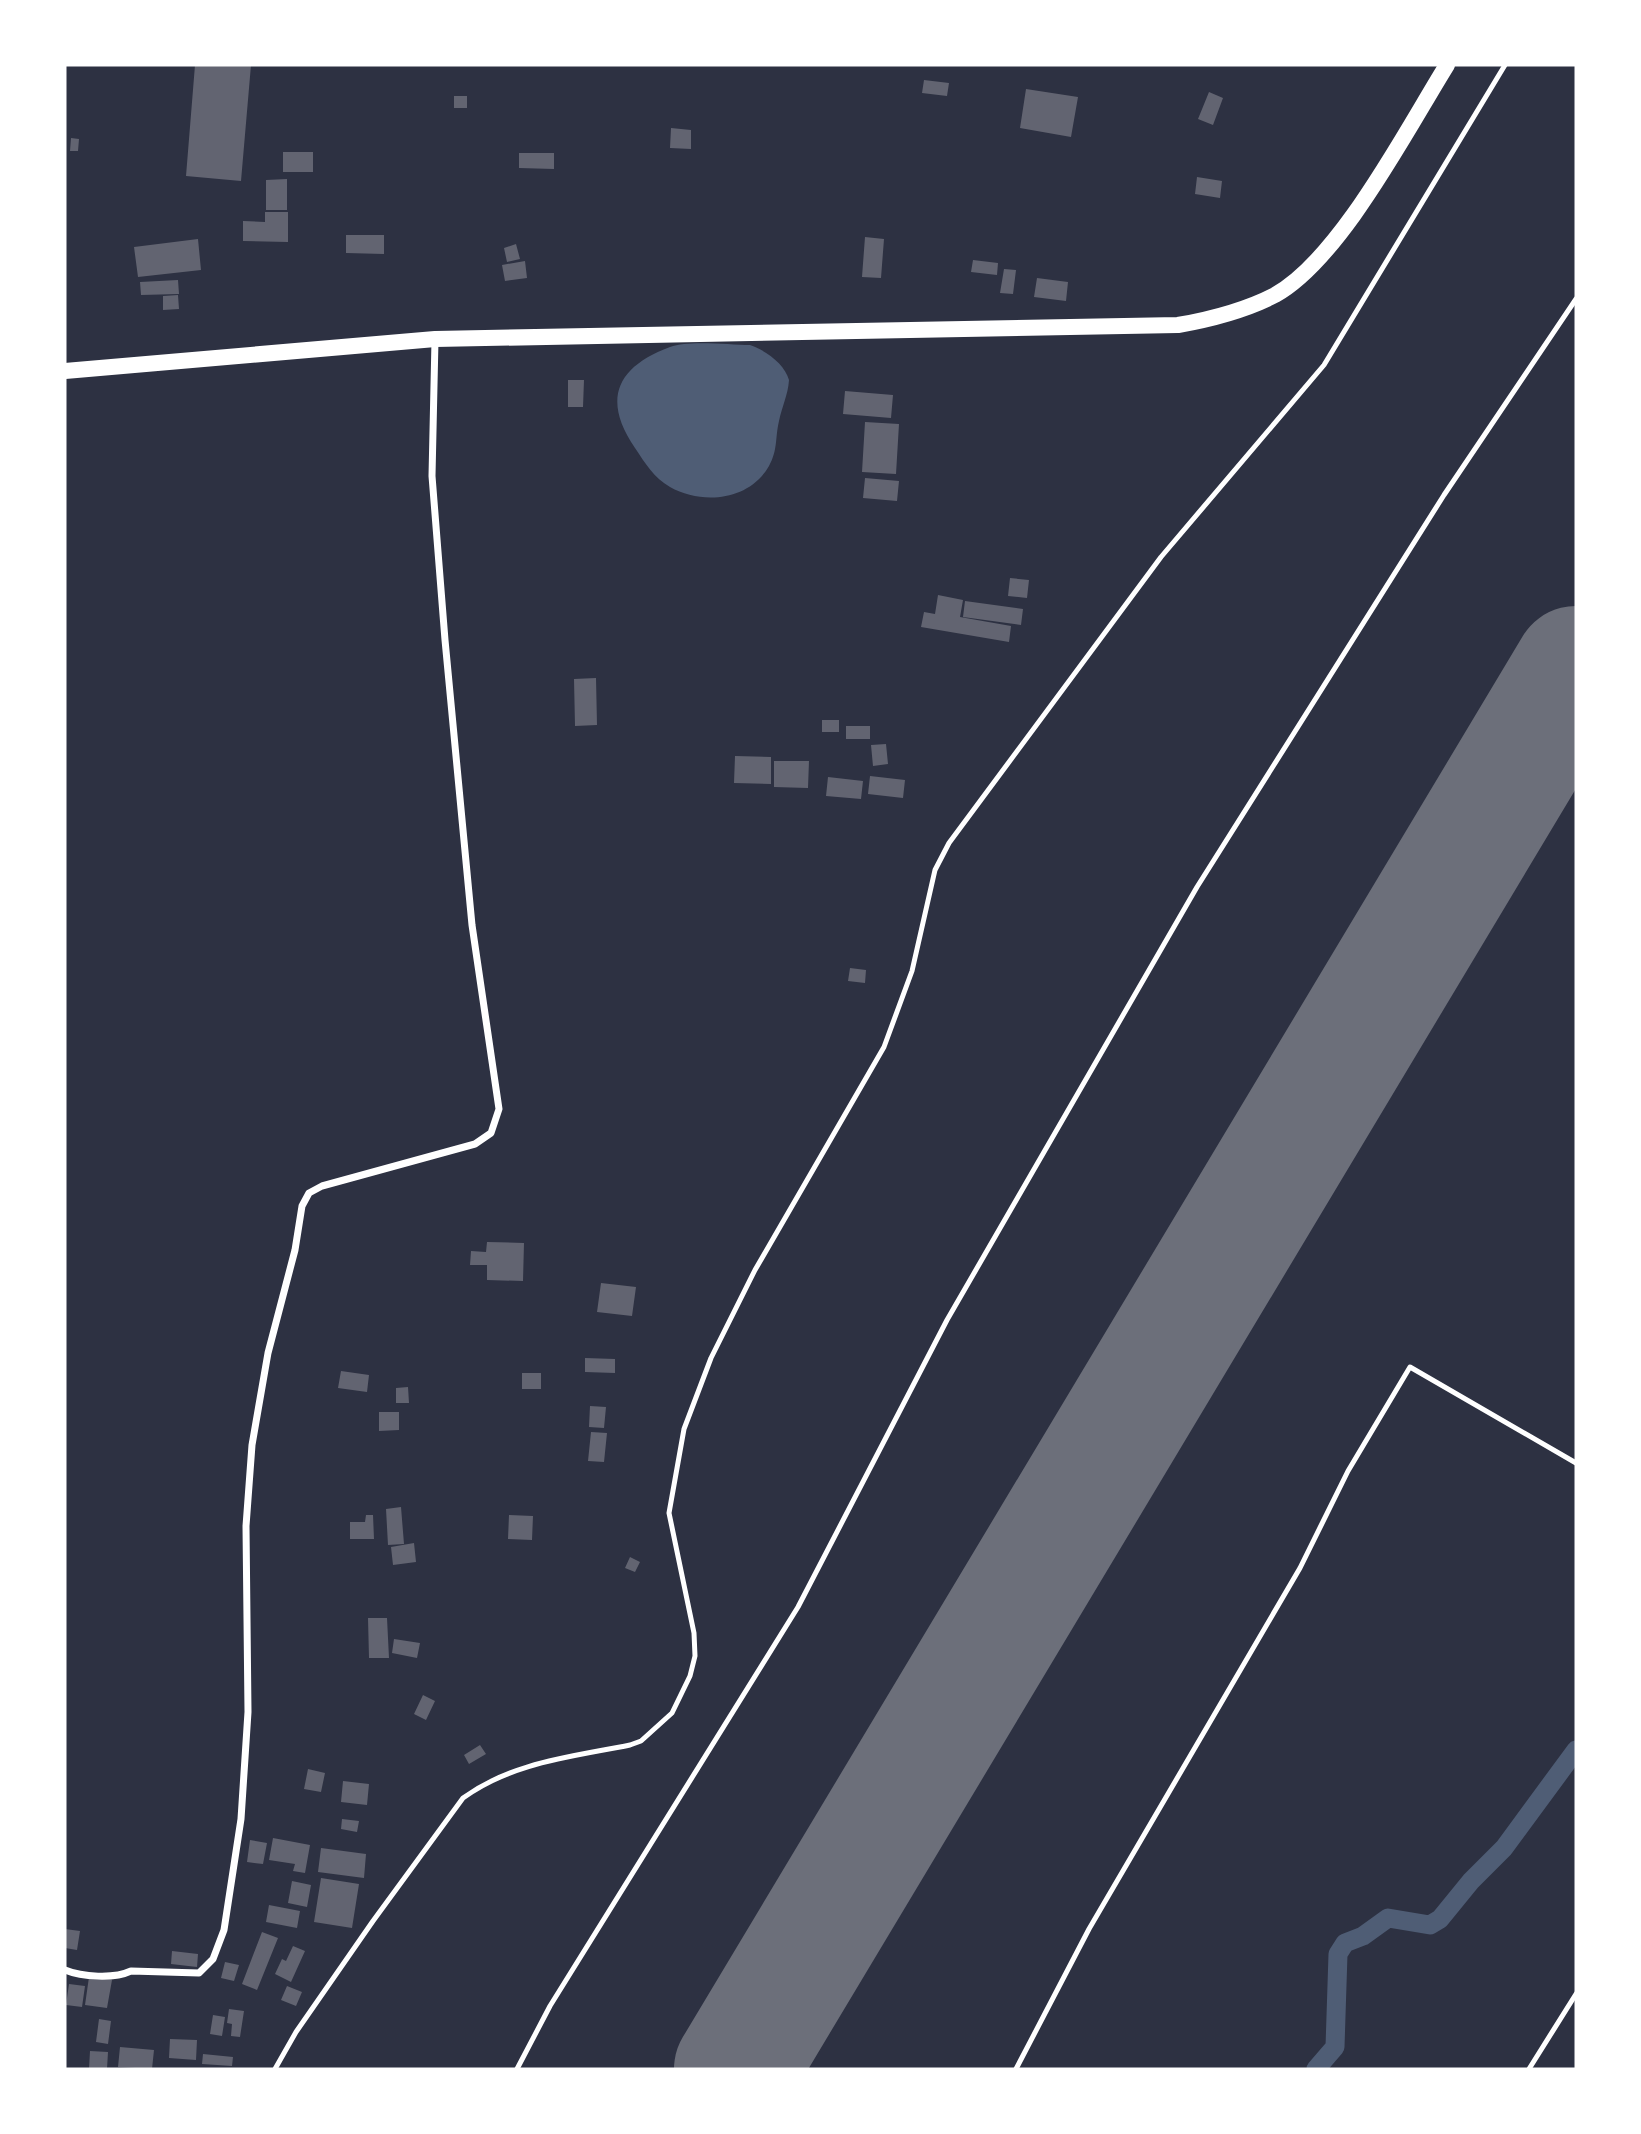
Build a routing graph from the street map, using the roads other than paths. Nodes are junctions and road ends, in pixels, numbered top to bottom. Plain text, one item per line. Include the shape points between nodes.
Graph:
1 (1447, 65) edge
2 (1505, 65) edge
3 (1576, 299) edge
4 (435, 339) junction
5 (65, 371) edge
6 (1576, 1462) edge
7 (65, 1970) edge
8 (1576, 1994) edge
9 (275, 2069) edge
10 (517, 2069) edge
11 (1016, 2069) edge
12 (1529, 2069) edge

1 - 4 highway via 1360,205 1313,264 1276,294 1224,317 1164,326
2 - 9 lane via 1324,365 1161,557 949,843 934,870 912,971 884,1047 755,1270 711,1358 684,1429 669,1513 695,1656 672,1713 630,1745 520,1767 463,1798 373,1921
3 - 10 lane via 1444,495 1197,887 947,1320 798,1607 550,2006
4 - 5 highway
4 - 7 street via 432,477 445,640 472,925 499,1110 491,1133 475,1144 322,1186 309,1193 302,1206 268,1353 253,1444 246,1526 248,1712 241,1819 224,1930 213,1959 199,1973 131,1970 121,1976
6 - 11 lane via 1410,1367 1349,1471 1300,1568 1089,1929
8 - 12 lane

